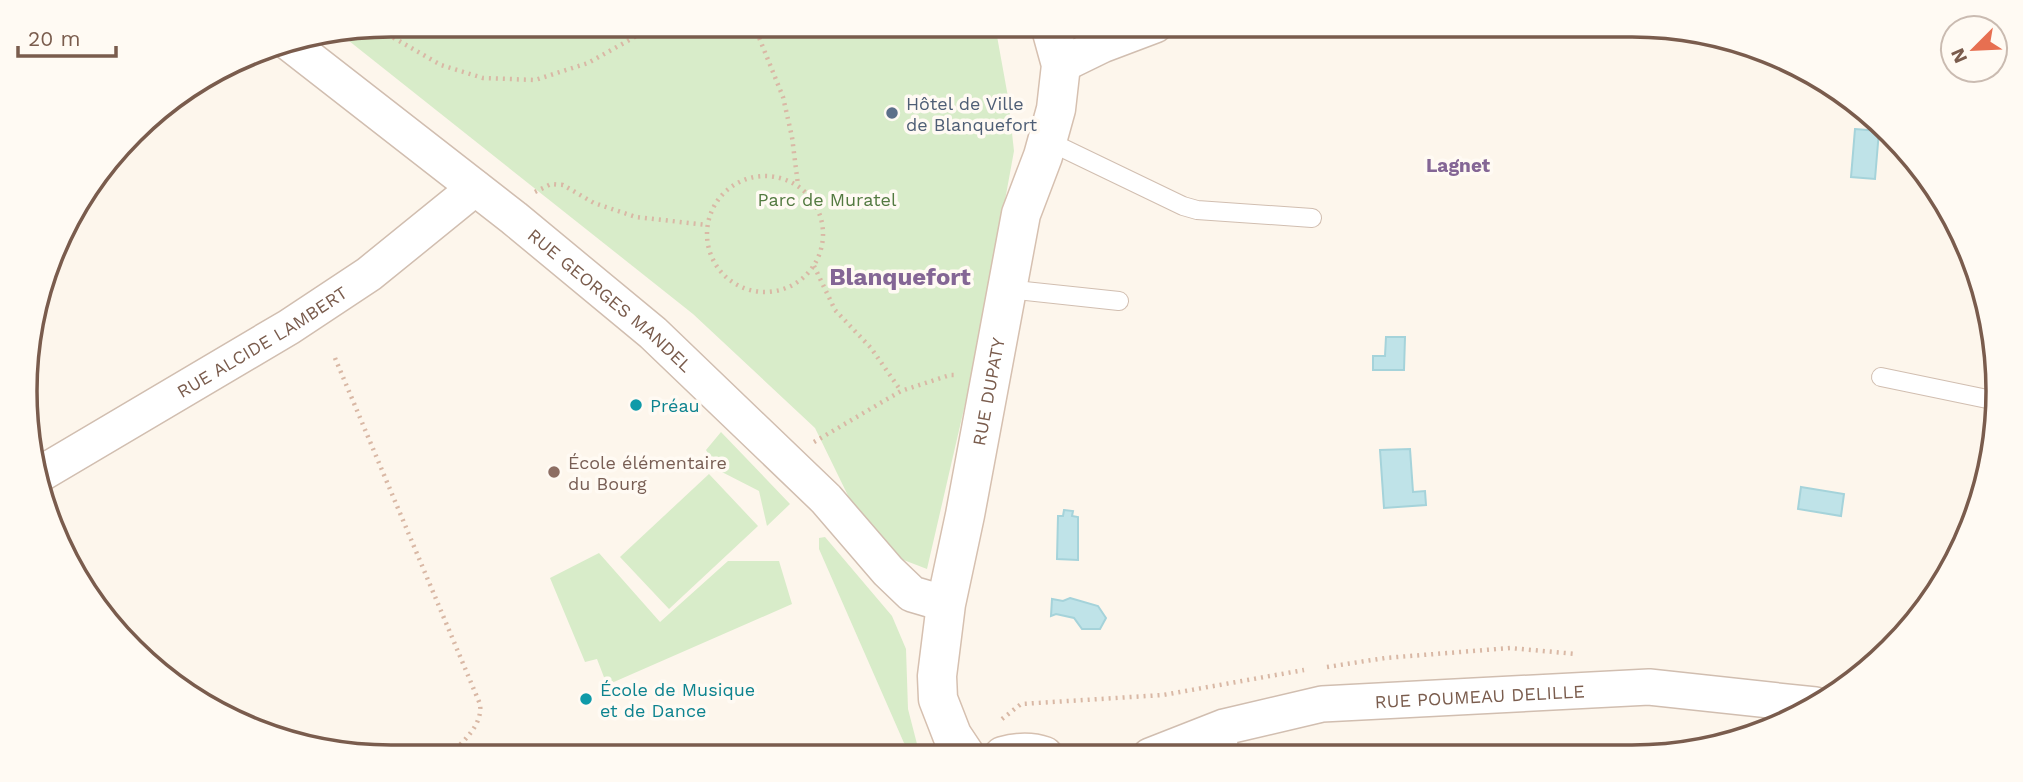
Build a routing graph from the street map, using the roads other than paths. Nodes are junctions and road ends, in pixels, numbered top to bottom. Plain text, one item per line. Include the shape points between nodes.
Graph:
1 (1053, 37) edge
2 (1122, 37) edge
3 (298, 49) edge
4 (1061, 65) junction
5 (1048, 141) junction
6 (475, 188) junction
7 (1312, 218) dead end
8 (1007, 289) junction
9 (1119, 301) dead end
10 (1881, 377) dead end
11 (1986, 399) edge
12 (46, 471) edge
13 (946, 604) junction
14 (1799, 703) edge
15 (1227, 741) edge
16 (959, 745) edge
17 (1206, 745) edge

1 - 4 street, RUE DUPATY
2 - 4 street
3 - 6 street, RUE GEORGES MANDEL
4 - 5 street, RUE DUPATY
5 - 7 lane via 1190,208
5 - 8 street, RUE DUPATY via 1021,214
6 - 12 street, RUE ALCIDE LAMBERT via 369,274 289,327
6 - 13 street, RUE GEORGES MANDEL via 653,333 827,499 912,594
8 - 9 lane
8 - 13 street, RUE DUPATY
10 - 11 lane
13 - 16 street, RUE DUPATY via 938,699
14 - 15 street, RUE POUMEAU DELILLE via 1649,687 1322,704
15 - 17 street, RUE POUMEAU DELILLE

